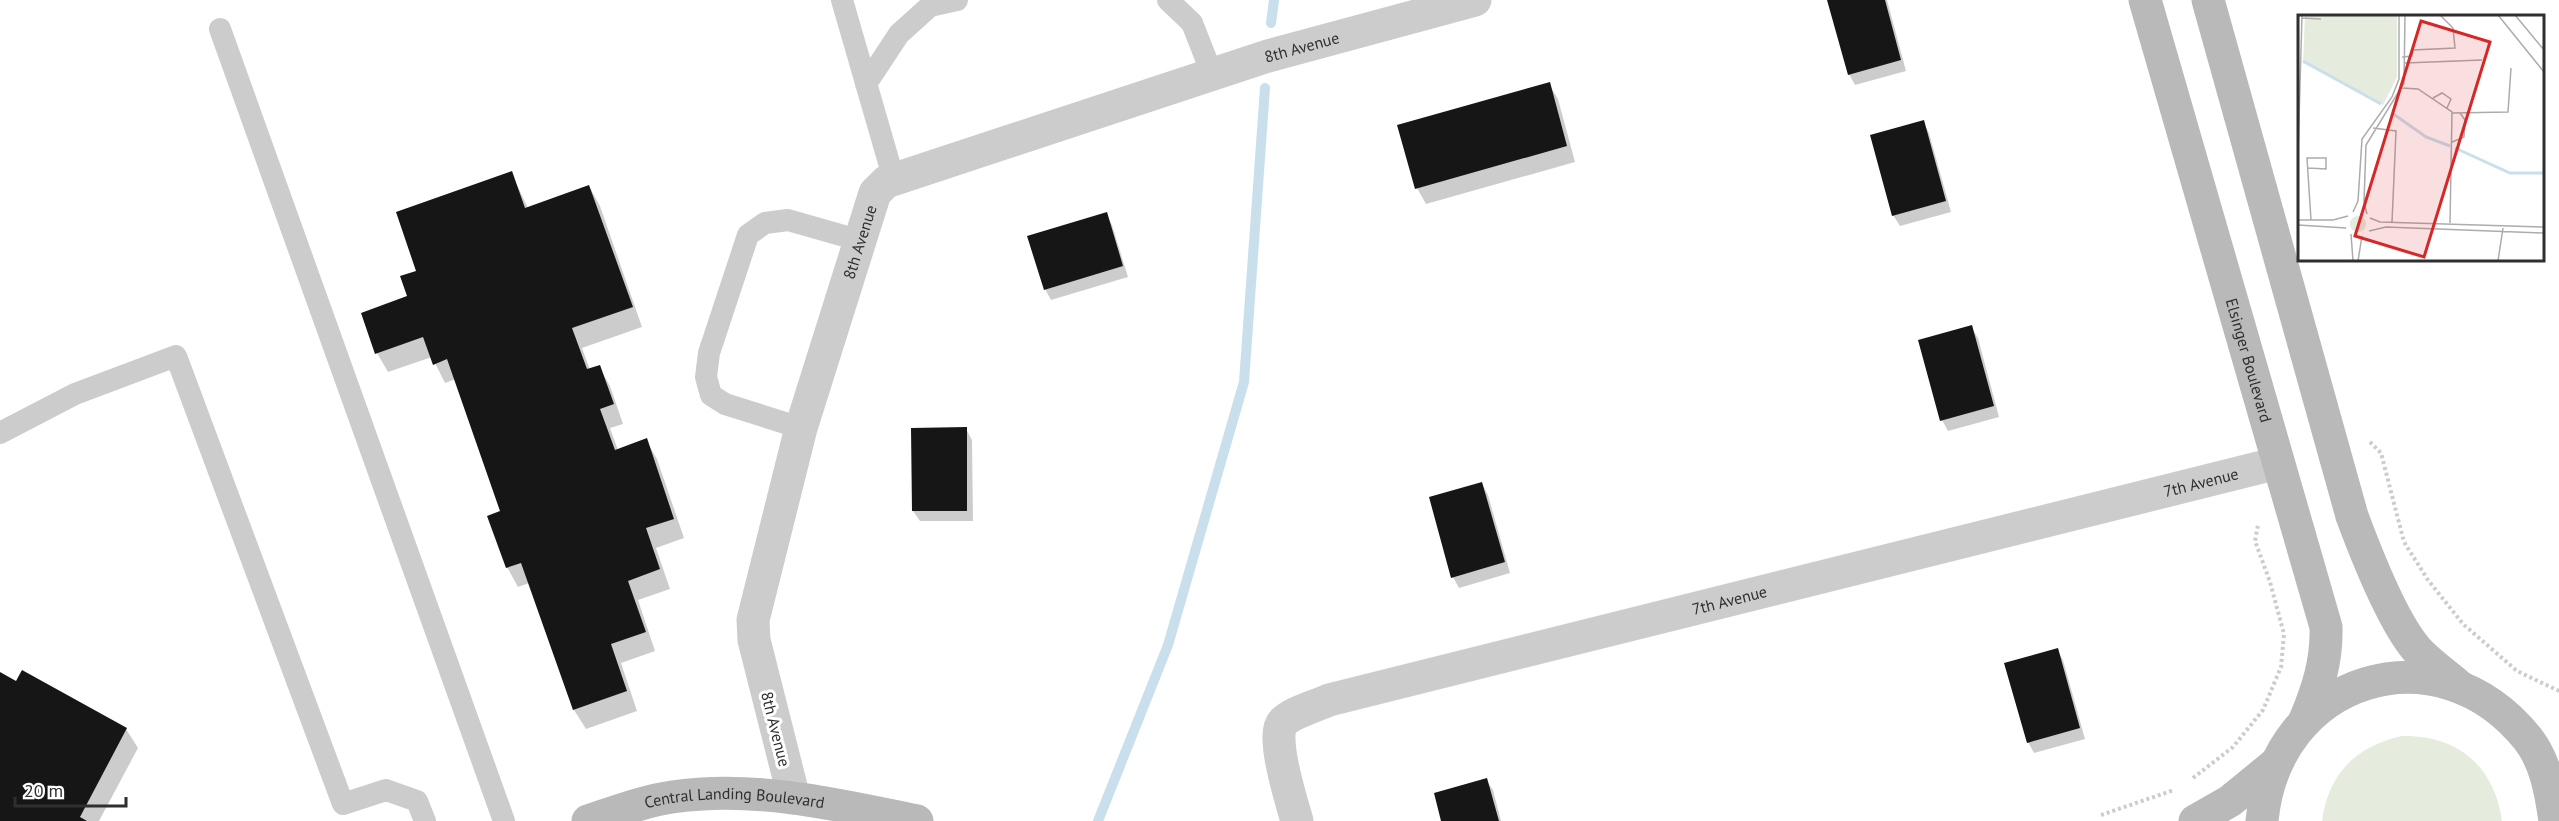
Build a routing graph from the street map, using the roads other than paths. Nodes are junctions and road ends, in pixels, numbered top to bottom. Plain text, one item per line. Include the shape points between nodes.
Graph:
1 (842, 0) edge
2 (957, 0) edge
3 (1168, 0) edge
4 (1475, 0) edge
5 (2145, 0) edge
6 (2208, 0) edge
7 (220, 29) dead end
8 (1212, 74) junction
9 (866, 84) junction
10 (894, 180) junction
11 (858, 240) junction
12 (801, 428) junction
13 (0, 433) edge
14 (2278, 462) junction
15 (2459, 686) junction
16 (2305, 720) junction
17 (2544, 743) edge
18 (2274, 765) junction
19 (794, 798) junction
20 (425, 821) edge
21 (504, 821) edge
22 (588, 821) edge
23 (917, 821) edge
24 (1297, 821) edge
25 (2195, 821) edge
26 (2262, 821) edge
27 (2555, 821) edge

1 - 9 lane
2 - 9 lane via 930,6 899,34
3 - 8 lane via 1192,23
4 - 8 street, 8th Avenue
5 - 14 street, Elsinger Boulevard
6 - 15 street via 2364,550 2419,652
7 - 21 lane
8 - 10 street, 8th Avenue
9 - 10 lane
10 - 11 street, 8th Avenue via 875,193
11 - 12 street, 8th Avenue
11 - 12 lane via 788,220 765,223 748,235 709,353 706,377 711,395 725,404
12 - 19 street, 8th Avenue via 753,620 754,640
13 - 20 lane via 75,394 176,356 343,804 386,789 417,801
14 - 16 street, Elsinger Boulevard via 2326,627 2327,648 2320,683
14 - 24 street, 7th Avenue via 1329,700 1283,721 1278,730
15 - 16 street via 2419,677 2377,680 2338,695
15 - 17 street via 2499,708
16 - 18 street
17 - 27 street
18 - 25 street via 2230,801
18 - 26 street
19 - 22 street, Central Landing Boulevard via 730,792 690,795 642,804
19 - 23 street, Central Landing Boulevard

